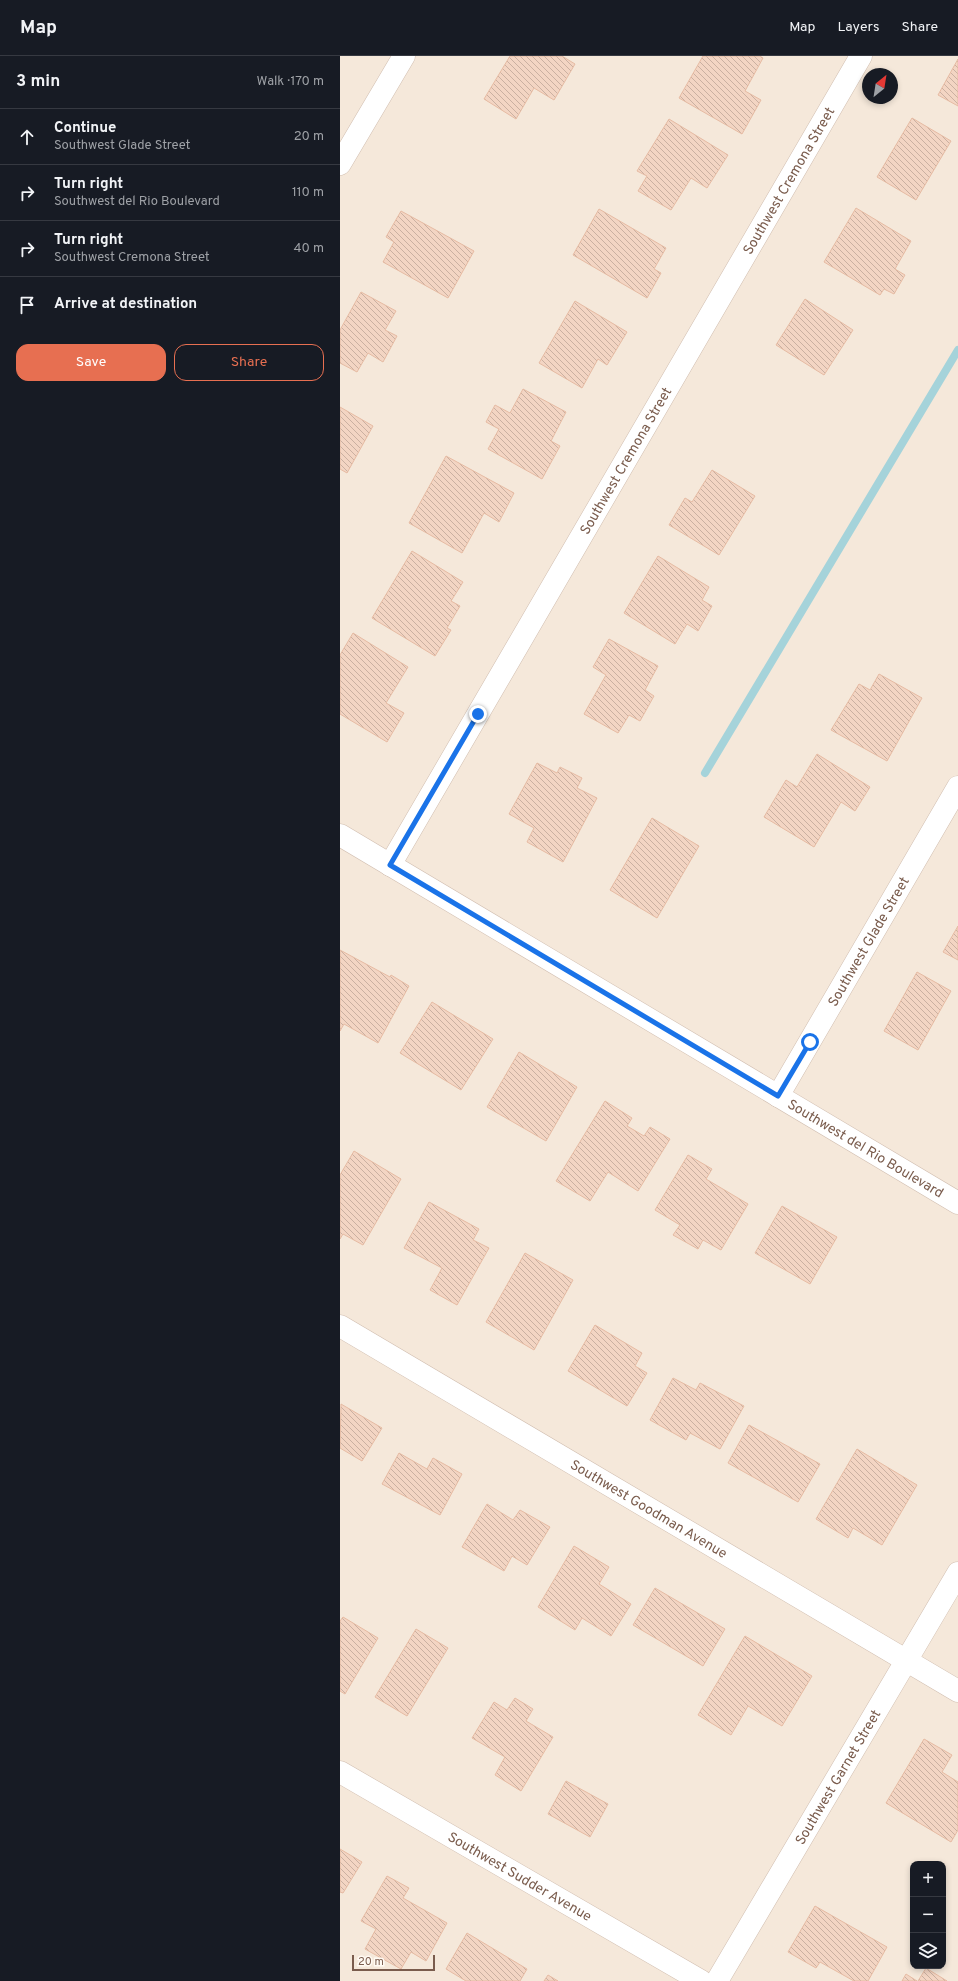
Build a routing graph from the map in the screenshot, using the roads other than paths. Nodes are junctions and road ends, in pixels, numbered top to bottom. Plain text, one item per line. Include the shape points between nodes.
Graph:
1 (404, 56) edge
2 (861, 56) edge
3 (340, 164) edge
4 (958, 787) edge
5 (340, 835) edge
6 (390, 865) junction
7 (778, 1096) junction
8 (958, 1203) edge
9 (340, 1326) edge
10 (958, 1573) edge
11 (906, 1662) junction
12 (958, 1691) edge
13 (340, 1772) edge
14 (701, 1981) edge
15 (717, 1981) edge

1 - 3 street
2 - 6 street, Southwest Cremona Street
4 - 7 street, Southwest Glade Street
5 - 6 street, Southwest del Rio Boulevard
6 - 7 street, Southwest del Rio Boulevard
7 - 8 street, Southwest del Rio Boulevard
9 - 11 street, Southwest Goodman Avenue
10 - 11 street, Southwest Garnet Street
11 - 12 street, Southwest Goodman Avenue
11 - 15 street, Southwest Garnet Street
13 - 14 street, Southwest Sudder Avenue

